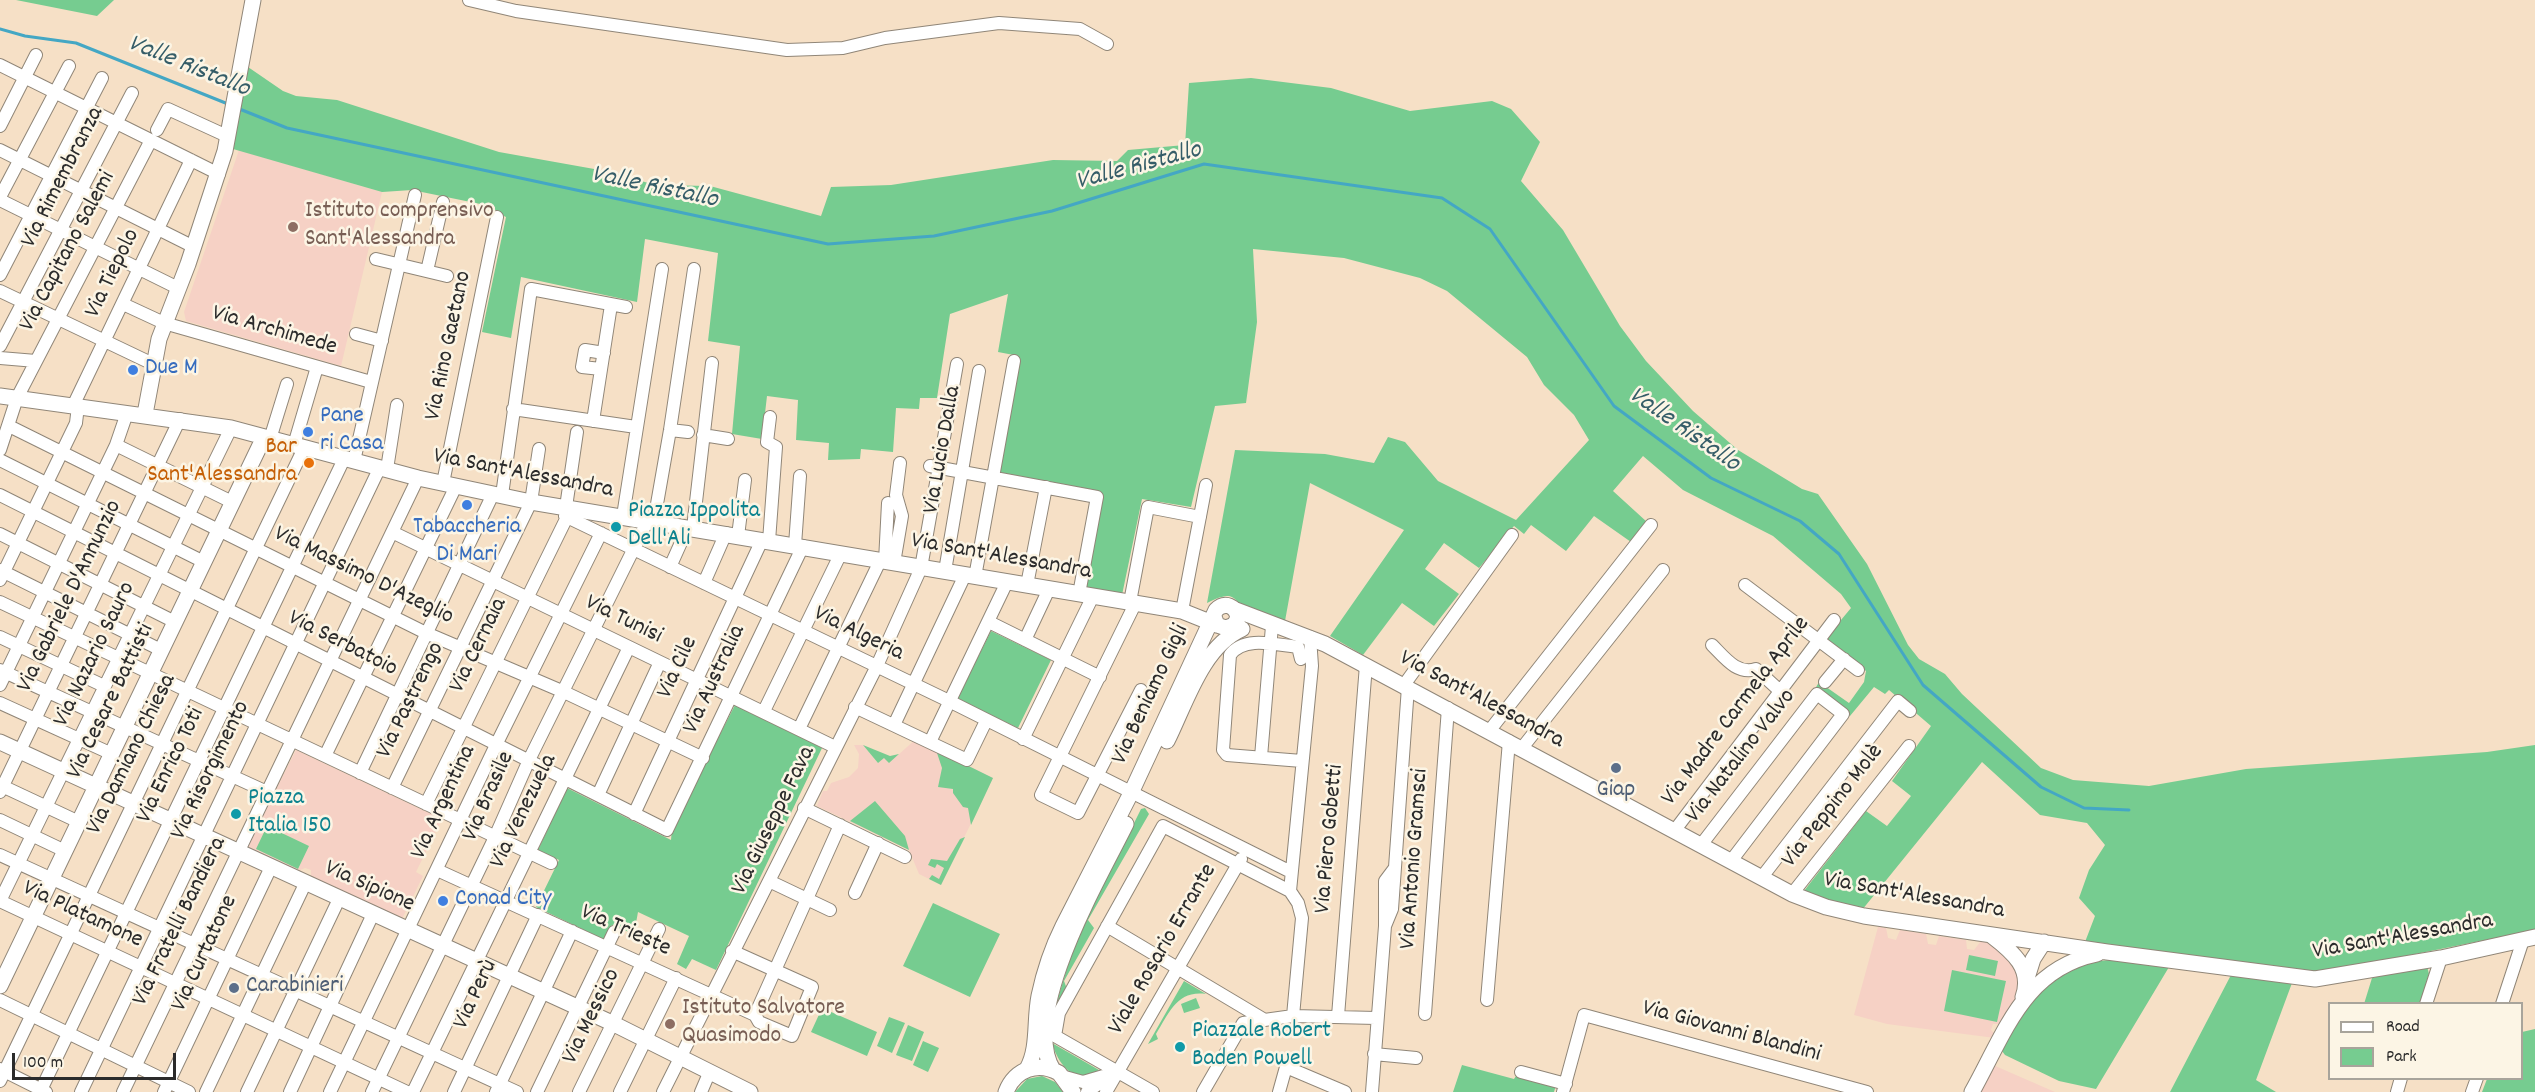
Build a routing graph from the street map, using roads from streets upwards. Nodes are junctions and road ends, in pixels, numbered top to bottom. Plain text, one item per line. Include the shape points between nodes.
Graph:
1 (252, 0) edge
2 (469, 0) edge
3 (1107, 44) dead end
4 (36, 55) dead end
5 (0, 65) edge
6 (69, 66) dead end
7 (25, 78) junction
8 (102, 78) dead end
9 (55, 92) junction
10 (132, 93) dead end
11 (87, 108) junction
12 (116, 123) junction
13 (0, 126) edge
14 (228, 133) junction
15 (154, 135) junction
16 (0, 150) edge
17 (21, 159) junction
18 (191, 160) junction
19 (219, 174) junction
20 (52, 176) junction
21 (82, 190) junction
22 (415, 195) dead end
23 (0, 199) edge
24 (443, 202) dead end
25 (117, 208) junction
26 (32, 216) junction
27 (498, 217) dead end
28 (159, 229) junction
29 (60, 230) junction
30 (194, 246) junction
31 (96, 249) junction
32 (376, 259) dead end
33 (400, 264) junction
34 (139, 269) junction
35 (662, 269) dead end
36 (694, 270) dead end
37 (428, 271) junction
38 (0, 274) edge
39 (447, 276) dead end
40 (178, 288) junction
41 (0, 291) edge
42 (24, 303) junction
43 (123, 304) junction
44 (611, 305) junction
45 (626, 307) dead end
46 (58, 319) junction
47 (164, 323) junction
48 (357, 334) dead end
49 (382, 341) junction
50 (104, 342) junction
51 (0, 346) edge
52 (604, 353) junction
53 (0, 357) edge
54 (36, 361) junction
55 (1014, 361) dead end
56 (712, 363) dead end
57 (153, 364) junction
58 (957, 364) dead end
59 (317, 367) junction
60 (601, 369) junction
61 (979, 371) dead end
62 (371, 382) junction
63 (287, 384) dead end
64 (0, 396) edge
65 (17, 398) junction
66 (397, 405) dead end
67 (76, 406) junction
68 (513, 409) junction
69 (127, 413) junction
70 (145, 414) junction
71 (770, 417) dead end
72 (180, 419) junction
73 (593, 421) junction
74 (9, 426) junction
75 (636, 427) junction
76 (231, 428) junction
77 (670, 430) junction
78 (577, 432) dead end
79 (688, 432) dead end
80 (703, 435) junction
81 (267, 438) junction
82 (728, 439) dead end
83 (116, 445) junction
84 (299, 447) junction
85 (539, 449) dead end
86 (0, 450) edge
87 (61, 454) junction
88 (0, 460) edge
89 (349, 460) junction
90 (900, 463) dead end
91 (157, 466) junction
92 (935, 467) junction
93 (383, 468) junction
94 (102, 472) junction
95 (961, 472) junction
96 (800, 476) dead end
97 (992, 477) junction
98 (418, 478) junction
99 (745, 480) dead end
100 (46, 484) junction
101 (449, 485) junction
102 (1206, 485) dead end
103 (202, 487) junction
104 (1046, 487) junction
105 (0, 495) edge
106 (144, 495) junction
107 (498, 495) junction
108 (232, 502) junction
109 (531, 502) junction
110 (888, 503) dead end
111 (87, 505) junction
112 (568, 510) junction
113 (33, 512) junction
114 (188, 516) junction
115 (622, 516) junction
116 (1200, 517) junction
117 (651, 521) junction
118 (129, 525) junction
119 (1651, 525) dead end
120 (690, 527) junction
121 (219, 531) junction
122 (392, 532) junction
123 (0, 534) edge
124 (73, 534) junction
125 (601, 534) junction
126 (732, 534) junction
127 (1512, 536) dead end
128 (766, 540) junction
129 (18, 543) junction
130 (799, 546) junction
131 (172, 547) junction
132 (256, 548) junction
133 (426, 548) junction
134 (634, 549) junction
135 (841, 553) junction
136 (115, 555) junction
137 (204, 562) junction
138 (886, 562) junction
139 (60, 564) junction
140 (460, 565) junction
141 (292, 566) junction
142 (670, 567) junction
143 (921, 568) junction
144 (1663, 570) dead end
145 (945, 571) junction
146 (1, 574) edge
147 (158, 576) junction
148 (970, 576) junction
149 (492, 581) junction
150 (1007, 582) junction
151 (325, 583) junction
152 (704, 583) junction
153 (100, 584) junction
154 (1027, 585) junction
155 (1745, 585) dead end
156 (1049, 589) junction
157 (45, 592) junction
158 (189, 592) junction
159 (1086, 595) junction
160 (735, 597) junction
161 (526, 598) junction
162 (359, 600) junction
163 (0, 602) edge
164 (1133, 603) junction
165 (143, 606) junction
166 (226, 611) junction
167 (1182, 611) junction
168 (86, 613) junction
169 (561, 614) junction
170 (770, 615) junction
171 (394, 616) junction
172 (33, 618) junction
173 (1834, 621) dead end
174 (175, 622) junction
175 (989, 622) junction
176 (1215, 622) junction
177 (1248, 626) junction
178 (1272, 626) junction
179 (262, 629) junction
180 (595, 630) junction
181 (803, 631) junction
182 (426, 633) junction
183 (129, 634) junction
184 (0, 637) edge
185 (1310, 637) junction
186 (75, 638) junction
187 (1819, 639) junction
188 (1025, 640) junction
189 (1325, 644) junction
190 (1271, 645) junction
191 (1712, 645) dead end
192 (19, 646) junction
193 (296, 646) junction
194 (629, 647) junction
195 (461, 648) junction
196 (837, 648) junction
197 (161, 650) junction
198 (118, 658) junction
199 (1062, 658) junction
200 (1301, 659) dead end
201 (1844, 659) junction
202 (329, 662) junction
203 (660, 662) junction
204 (1206, 662) junction
205 (495, 663) junction
206 (1366, 665) junction
207 (61, 666) junction
208 (1312, 666) junction
209 (876, 668) junction
210 (1858, 670) dead end
211 (3, 671) edge
212 (150, 674) junction
213 (362, 677) junction
214 (529, 677) junction
215 (1100, 677) junction
216 (698, 678) junction
217 (1825, 682) dead end
218 (0, 685) edge
219 (913, 685) junction
220 (104, 686) junction
221 (1406, 686) junction
222 (1141, 690) dead end
223 (188, 691) junction
224 (1780, 691) junction
225 (49, 692) junction
226 (564, 692) junction
227 (731, 695) junction
228 (396, 696) junction
229 (949, 701) junction
230 (0, 704) edge
231 (855, 707) junction
232 (224, 708) junction
233 (1448, 708) junction
234 (598, 709) junction
235 (764, 711) junction
236 (1910, 711) dead end
237 (91, 712) junction
238 (429, 712) junction
239 (36, 719) junction
240 (986, 721) junction
241 (632, 723) junction
242 (258, 724) junction
243 (894, 725) junction
244 (124, 726) junction
245 (463, 729) junction
246 (799, 729) junction
247 (1490, 730) junction
248 (78, 739) junction
249 (1023, 739) junction
250 (292, 740) junction
251 (668, 741) junction
252 (0, 742) edge
253 (163, 742) junction
254 (930, 742) junction
255 (1515, 744) junction
256 (496, 745) junction
257 (1909, 746) dead end
258 (835, 747) junction
259 (20, 751) junction
260 (112, 754) junction
261 (325, 756) junction
262 (1059, 756) junction
263 (703, 758) junction
264 (1261, 758) junction
265 (199, 759) junction
266 (529, 760) junction
267 (1302, 761) junction
268 (62, 771) junction
269 (360, 773) junction
270 (232, 776) junction
271 (1096, 776) junction
272 (565, 778) junction
273 (96, 786) junction
274 (1, 788) edge
275 (392, 788) junction
276 (267, 792) junction
277 (598, 795) junction
278 (1135, 795) junction
279 (133, 803) junction
280 (426, 804) junction
281 (47, 805) junction
282 (804, 808) junction
283 (634, 814) junction
284 (0, 820) edge
285 (170, 820) junction
286 (460, 821) junction
287 (79, 822) junction
288 (840, 825) junction
289 (667, 830) joint
290 (1675, 830) junction
291 (32, 835) junction
292 (204, 835) junction
293 (495, 837) junction
294 (878, 843) junction
295 (1701, 845) junction
296 (1245, 850) junction
297 (65, 851) junction
298 (238, 852) junction
299 (529, 853) junction
300 (0, 855) edge
301 (905, 857) dead end
302 (1731, 861) junction
303 (551, 863) dead end
304 (19, 864) junction
305 (1238, 864) junction
306 (271, 867) junction
307 (437, 870) junction
308 (1291, 872) junction
309 (1762, 877) junction
310 (52, 878) junction
311 (769, 881) junction
312 (305, 884) junction
313 (472, 885) junction
314 (1290, 891) junction
315 (855, 893) dead end
316 (1792, 894) junction
317 (90, 896) junction
318 (339, 899) junction
319 (807, 899) junction
320 (0, 901) edge
321 (506, 901) junction
322 (830, 910) dead end
323 (125, 912) junction
324 (373, 914) junction
325 (538, 915) junction
326 (33, 916) junction
327 (1107, 926) junction
328 (160, 928) junction
329 (659, 928) dead end
330 (408, 930) junction
331 (572, 931) junction
332 (614, 932) dead end
333 (71, 933) junction
334 (1989, 934) junction
335 (2529, 939) edge
336 (194, 942) junction
337 (2044, 942) junction
338 (442, 947) junction
339 (608, 947) junction
340 (106, 950) junction
341 (732, 951) junction
342 (2107, 952) junction
343 (228, 958) junction
344 (2441, 958) junction
345 (477, 963) junction
346 (642, 963) junction
347 (140, 966) junction
348 (1178, 969) junction
349 (773, 970) junction
350 (262, 975) junction
351 (509, 976) junction
352 (2044, 977) junction
353 (676, 978) junction
354 (2027, 978) junction
355 (176, 983) junction
356 (0, 986) edge
357 (296, 990) junction
358 (544, 993) junction
359 (712, 996) junction
360 (209, 999) junction
361 (0, 1000) edge
362 (1487, 1000) dead end
363 (2427, 1002) edge
364 (2503, 1002) edge
365 (330, 1006) junction
366 (579, 1008) junction
367 (2017, 1011) junction
368 (1425, 1014) dead end
369 (31, 1015) junction
370 (242, 1015) junction
371 (755, 1015) junction
372 (1293, 1016) junction
373 (1338, 1016) junction
374 (1376, 1018) junction
375 (1263, 1019) junction
376 (364, 1022) junction
377 (614, 1024) junction
378 (277, 1031) junction
379 (67, 1032) junction
380 (399, 1037) junction
381 (645, 1041) junction
382 (311, 1048) junction
383 (101, 1050) junction
384 (433, 1053) junction
385 (1374, 1054) junction
386 (681, 1057) junction
387 (1416, 1058) dead end
388 (345, 1062) junction
389 (135, 1067) junction
390 (465, 1069) junction
391 (1026, 1069) junction
392 (710, 1071) junction
393 (1521, 1072) dead end
394 (1115, 1073) junction
395 (1, 1074) edge
396 (1059, 1074) junction
397 (379, 1078) junction
398 (167, 1087) edge
399 (498, 1088) edge
400 (1565, 1088) edge
401 (42, 1091) edge
402 (81, 1092) edge
403 (123, 1092) edge
404 (189, 1092) edge
405 (206, 1092) edge
406 (247, 1092) edge
407 (290, 1092) edge
408 (330, 1092) edge
409 (372, 1092) edge
410 (407, 1092) edge
411 (413, 1092) edge
412 (454, 1092) edge
413 (517, 1092) edge
414 (537, 1092) edge
415 (579, 1092) edge
416 (620, 1092) edge
417 (663, 1092) edge
418 (701, 1092) edge
419 (750, 1092) edge
420 (1006, 1092) edge
421 (1073, 1092) edge
422 (1088, 1092) edge
423 (1106, 1092) edge
424 (1153, 1092) edge
425 (1203, 1092) edge
426 (1279, 1092) edge
427 (1345, 1092) edge
428 (1372, 1092) edge
429 (1867, 1092) edge
430 (1972, 1092) edge

1 - 14 street
2 - 3 street via 516,11 787,50 843,48 885,38 999,23 1080,29
4 - 7 street
5 - 7 street
6 - 9 street
7 - 9 street
7 - 13 street
8 - 11 street
9 - 11 street
9 - 17 street
10 - 12 street, Via Rimembranza
11 - 12 street
11 - 20 street
12 - 15 street
12 - 21 street, Via Rimembranza
14 - 15 street, Via Capitano Salemi via 168,109
14 - 19 street
15 - 18 street
15 - 25 street, Via Capitano Salemi
16 - 17 street
17 - 20 street
17 - 23 street
18 - 19 street
18 - 28 street, Via Tiepolo
19 - 30 street
20 - 21 street
20 - 26 street
21 - 25 street
21 - 29 street, Via Rimembranza
22 - 33 street, Via Enrico Toti
23 - 26 street
24 - 37 street
25 - 28 street
25 - 31 street, Via Capitano Salemi
26 - 29 street
26 - 38 street
27 - 101 street, Via Rino Gaetano
28 - 30 street
28 - 34 street, Via Tiepolo
29 - 31 street
29 - 42 street, Via Rimembranza
30 - 40 street
31 - 34 street
31 - 46 street, Via Capitano Salemi
32 - 33 street
33 - 37 street
33 - 49 street, Via Enrico Toti
34 - 40 street
34 - 43 street, Via Tiepolo
35 - 75 street
36 - 77 street, Via Brasile
37 - 39 street
40 - 47 street
41 - 42 street
42 - 46 street
42 - 51 street, Via Rimembranza
43 - 47 street, Via Archimede
43 - 50 street, Via Tiepolo
44 - 45 street
44 - 52 street
44 - 68 street via 531,289
46 - 50 street
46 - 54 street, Via Capitano Salemi
47 - 57 street
47 - 59 street, Via Archimede
48 - 49 street
49 - 62 street, Via Enrico Toti
50 - 57 street
50 - 67 street, Via Tiepolo
52 - 60 street
52 - 60 street via 585,350 582,367
53 - 54 street
54 - 65 street, Via Capitano Salemi
55 - 97 street
56 - 80 street
57 - 70 street
58 - 92 street, Via Giuseppe Fava
59 - 62 street, Via Archimede
59 - 84 street, Via Damiano Chiesa
60 - 73 street
61 - 95 street, Via Lucio Dalla
62 - 89 street, Via Enrico Toti
63 - 81 street
64 - 65 street, Via Sant'Alessandra
65 - 67 street, Via Sant'Alessandra
65 - 74 street, Via Capitano Salemi
66 - 93 street, Via Risorgimento
67 - 69 street, Via Sant'Alessandra
67 - 87 street, Via Tiepolo via 76,423
68 - 73 street
68 - 107 street
69 - 70 street, Via Sant'Alessandra
69 - 83 street
70 - 72 street, Via Sant'Alessandra
71 - 128 street via 767,442 776,447
72 - 76 street, Via Sant'Alessandra
72 - 91 street, Via Gabriele D'Annunzio
73 - 75 street
74 - 86 street, Via Capitano Salemi
74 - 87 street, Via Massimo D'Azeglio
75 - 115 street
76 - 81 street, Via Sant'Alessandra
76 - 103 street, Via Nazario Sauro
77 - 79 street
77 - 117 street, Via Brasile
78 - 112 street, Via Cernaia
80 - 82 street
80 - 120 street
81 - 84 street, Via Sant'Alessandra
81 - 108 street, Via Cesare Battisti
83 - 91 street
83 - 94 street
84 - 89 street, Via Sant'Alessandra
84 - 132 street, Via Damiano Chiesa
85 - 109 street, Via Pastrengo
87 - 94 street, Via Massimo D'Azeglio
87 - 100 street, Via Tiepolo
88 - 100 street
89 - 93 street, Via Sant'Alessandra
89 - 141 street, Via Enrico Toti
90 - 138 street via 897,495 902,516
91 - 103 street
91 - 106 street, Via Gabriele D'Annunzio
92 - 95 street
92 - 143 street, Via Giuseppe Fava
93 - 98 street, Via Sant'Alessandra
93 - 151 street, Via Risorgimento
94 - 106 street, Via Massimo D'Azeglio
94 - 111 street
95 - 97 street
95 - 145 street, Via Lucio Dalla
96 - 130 street
97 - 104 street
97 - 148 street
98 - 101 street, Via Sant'Alessandra
98 - 122 street, Via Fratelli Bandiera
99 - 126 street
100 - 111 street
100 - 113 street, Via Tiepolo
101 - 107 street, Via Sant'Alessandra
101 - 133 street
102 - 116 street
103 - 108 street
103 - 114 street, Via Nazario Sauro
104 - 154 street
104 - 159 street via 1097,497
105 - 113 street, Via Serbatoio
106 - 114 street, Via Massimo D'Azeglio
106 - 118 street, Via Gabriele D'Annunzio
107 - 109 street, Via Sant'Alessandra
107 - 140 street
108 - 121 street, Via Cesare Battisti
109 - 112 street, Via Sant'Alessandra
109 - 149 street, Via Pastrengo
110 - 138 street
111 - 118 street
111 - 124 street
112 - 115 street, Via Sant'Alessandra
112 - 125 street, Via Algeria
112 - 161 street, Via Cernaia
113 - 124 street, Via Serbatoio
113 - 129 street, Via Tiepolo
114 - 121 street, Via Massimo D'Azeglio
114 - 131 street, Via Nazario Sauro
115 - 117 street, Via Sant'Alessandra
116 - 164 street via 1148,507
116 - 167 street
117 - 120 street, Via Sant'Alessandra
117 - 134 street, Via Brasile
118 - 131 street
118 - 136 street, Via Gabriele D'Annunzio
119 - 247 street
120 - 126 street, Via Sant'Alessandra
120 - 142 street
121 - 132 street, Via Massimo D'Azeglio
121 - 137 street, Via Cesare Battisti
122 - 133 street, Via Tunisi
122 - 162 street, Via Fratelli Bandiera
123 - 129 street
124 - 136 street, Via Serbatoio
124 - 139 street
125 - 134 street, Via Algeria
125 - 169 street, Via Argentina
126 - 128 street, Via Sant'Alessandra
126 - 152 street
127 - 221 street
128 - 130 street, Via Sant'Alessandra
128 - 160 street, Via Cile
129 - 139 street
129 - 146 street, Via Tiepolo
130 - 135 street, Via Sant'Alessandra
130 - 170 street, Via Australia
131 - 137 street
131 - 147 street, Via Nazario Sauro
132 - 141 street, Via Massimo D'Azeglio
132 - 166 street, Via Damiano Chiesa
133 - 140 street, Via Tunisi
133 - 171 street
134 - 142 street, Via Algeria
134 - 180 street, Via Brasile
135 - 138 street, Via Sant'Alessandra
135 - 181 street
136 - 147 street, Via Serbatoio
136 - 153 street, Via Gabriele D'Annunzio
137 - 158 street, Via Cesare Battisti
138 - 143 street, Via Sant'Alessandra
138 - 196 street
139 - 153 street
139 - 157 street
140 - 149 street, Via Tunisi
140 - 182 street
141 - 151 street, Via Massimo D'Azeglio
141 - 179 street, Via Enrico Toti
142 - 152 street, Via Algeria
143 - 145 street, Via Sant'Alessandra
143 - 209 street, Via Giuseppe Fava
144 - 255 street
145 - 148 street, Via Sant'Alessandra
146 - 157 street
147 - 158 street, Via Serbatoio
147 - 165 street, Via Nazario Sauro
148 - 150 street, Via Sant'Alessandra
148 - 219 street
149 - 161 street, Via Tunisi
149 - 195 street, Via Pastrengo
150 - 154 street, Via Sant'Alessandra
150 - 175 street
151 - 162 street, Via Massimo D'Azeglio
151 - 193 street, Via Risorgimento
152 - 160 street, Via Algeria
153 - 165 street
153 - 168 street, Via Gabriele D'Annunzio
154 - 156 street, Via Sant'Alessandra
155 - 187 street
156 - 159 street, Via Sant'Alessandra
156 - 188 street
157 - 168 street
157 - 172 street
158 - 166 street, Via Serbatoio
158 - 174 street, Via Cesare Battisti
159 - 164 street, Via Sant'Alessandra
159 - 199 street
160 - 170 street, Via Algeria
160 - 216 street, Via Cile
161 - 169 street, Via Tunisi
161 - 205 street, Via Cernaia
162 - 171 street, Via Massimo D'Azeglio
162 - 202 street, Via Fratelli Bandiera
163 - 172 street
164 - 167 street, Via Sant'Alessandra
164 - 215 street
165 - 174 street
165 - 183 street, Via Nazario Sauro
166 - 179 street, Via Serbatoio
166 - 223 street, Via Damiano Chiesa
167 - 176 street
167 - 176 street
168 - 183 street
168 - 186 street, Via Gabriele D'Annunzio
169 - 180 street, Via Tunisi
169 - 214 street, Via Argentina
170 - 181 street, Via Algeria
170 - 227 street, Via Australia
171 - 182 street, Via Massimo D'Azeglio
171 - 213 street
172 - 186 street
172 - 192 street
173 - 187 street, Via Madre Carmela Aprile
174 - 197 street, Via Cesare Battisti
175 - 188 street
175 - 229 street
176 - 177 street
176 - 178 street via 1236,622 1236,610
176 - 204 street
176 - 278 street, Via Beniamo Gigli
177 - 178 street
177 - 204 street, Via Beniamo Gigli via 1225,639
178 - 185 street, Via Sant'Alessandra
178 - 190 street
179 - 193 street, Via Serbatoio
179 - 232 street, Via Enrico Toti
180 - 194 street, Via Tunisi
180 - 226 street, Via Brasile
181 - 196 street, Via Algeria
181 - 235 street
182 - 195 street, Via Massimo D'Azeglio
182 - 228 street
183 - 197 street
183 - 198 street, Via Nazario Sauro
184 - 192 street
185 - 189 street, Via Sant'Alessandra
185 - 208 street
186 - 198 street
186 - 207 street, Via Gabriele D'Annunzio
187 - 201 street
187 - 224 street, Via Madre Carmela Aprile
188 - 199 street
189 - 206 street, Via Sant'Alessandra
189 - 208 street
190 - 200 street via 1298,647
190 - 264 street
190 - 264 street via 1245,642 1230,655 1223,750 1227,755
191 - 224 street via 1737,668 1747,672 1756,669
192 - 207 street
192 - 211 street
193 - 202 street, Via Serbatoio
193 - 242 street, Via Risorgimento
194 - 203 street, Via Tunisi
194 - 234 street, Via Venezuela
195 - 205 street, Via Massimo D'Azeglio
195 - 238 street, Via Pastrengo
196 - 209 street, Via Algeria
196 - 246 street
197 - 212 street, Via Cesare Battisti
198 - 212 street
198 - 220 street, Via Nazario Sauro
199 - 215 street
199 - 249 street
201 - 210 street
201 - 217 street
202 - 213 street, Via Serbatoio
202 - 250 street, Via Fratelli Bandiera
203 - 216 street, Via Tunisi
203 - 241 street
204 - 278 street, Via Beniamo Gigli
205 - 214 street, Via Massimo D'Azeglio
205 - 245 street, Via Cernaia
206 - 221 street, Via Sant'Alessandra
206 - 373 street, Via Piero Gobetti
207 - 220 street
207 - 225 street, Via Gabriele D'Annunzio
208 - 267 street
209 - 219 street, Via Algeria
209 - 231 street, Via Giuseppe Fava
211 - 218 street
211 - 225 street
212 - 223 street
212 - 244 street, Via Cesare Battisti
213 - 228 street, Via Serbatoio
213 - 261 street
214 - 226 street, Via Massimo D'Azeglio
214 - 256 street, Via Argentina
215 - 262 street
216 - 227 street, Via Tunisi
216 - 251 street, Via Cile
219 - 229 street, Via Algeria
219 - 243 street
220 - 237 street, Via Nazario Sauro
221 - 233 street, Via Sant'Alessandra
221 - 374 street via 1394,868 1385,881
222 - 271 street
223 - 232 street
223 - 253 street, Via Damiano Chiesa
224 - 290 street, Via Madre Carmela Aprile
225 - 237 street
225 - 239 street, Via Gabriele D'Annunzio
226 - 234 street, Via Massimo D'Azeglio
226 - 266 street, Via Brasile
227 - 235 street, Via Tunisi
227 - 263 street, Via Australia
228 - 238 street, Via Serbatoio
228 - 269 street
229 - 240 street, Via Algeria
229 - 254 street
230 - 239 street
231 - 243 street
231 - 258 street, Via Giuseppe Fava
232 - 242 street
232 - 265 street, Via Enrico Toti
233 - 247 street, Via Sant'Alessandra
233 - 368 street, Via Antonio Gramsci
234 - 241 street, Via Massimo D'Azeglio
234 - 272 street, Via Venezuela
235 - 246 street, Via Tunisi
236 - 309 street via 1898,701
237 - 244 street
237 - 248 street, Via Nazario Sauro
238 - 245 street, Via Serbatoio
238 - 275 street, Via Pastrengo
239 - 248 street
239 - 259 street, Via Gabriele D'Annunzio
240 - 249 street, Via Algeria
240 - 254 street via 967,760
241 - 251 street, Via Massimo D'Azeglio
241 - 277 street
242 - 250 street
242 - 270 street, Via Risorgimento
243 - 254 street
244 - 253 street
244 - 260 street, Via Cesare Battisti
245 - 256 street, Via Serbatoio
245 - 280 street, Via Cernaia
246 - 258 street, Via Tunisi
247 - 255 street, Via Sant'Alessandra
248 - 260 street
248 - 268 street, Via Nazario Sauro
249 - 262 street, Via Algeria
250 - 261 street
250 - 276 street, Via Fratelli Bandiera
251 - 263 street, Via Massimo D'Azeglio
251 - 283 street, Via Cile
252 - 259 street, Via Sipione
253 - 265 street
253 - 279 street, Via Damiano Chiesa
255 - 290 street, Via Sant'Alessandra
255 - 362 street
256 - 266 street, Via Serbatoio
256 - 286 street, Via Argentina
257 - 316 street, Via Peppino Molè
258 - 282 street, Via Giuseppe Fava
259 - 268 street, Via Sipione
259 - 274 street, Via Gabriele D'Annunzio
260 - 273 street, Via Cesare Battisti
261 - 269 street
262 - 271 street, Via Algeria
262 - 271 street via 1041,795 1078,813
263 - 289 street, Via Australia
264 - 267 street
265 - 270 street
265 - 285 street, Via Enrico Toti
266 - 272 street, Via Serbatoio
266 - 293 street, Via Brasile
267 - 308 street
268 - 273 street, Via Sipione
268 - 281 street, Via Nazario Sauro
269 - 275 street
270 - 276 street
270 - 292 street, Via Risorgimento
271 - 278 street, Via Algeria
272 - 277 street, Via Serbatoio
272 - 299 street, Via Venezuela
273 - 279 street, Via Sipione
273 - 287 street, Via Cesare Battisti
274 - 281 street
275 - 280 street
276 - 298 street, Via Fratelli Bandiera
277 - 283 street, Via Serbatoio
278 - 296 street, Via Algeria
278 - 391 street via 1053,948 1038,997 1034,1052
278 - 396 street via 1058,969 1046,1029 1046,1050
279 - 285 street, Via Sipione
279 - 317 street, Via Damiano Chiesa
280 - 286 street
281 - 287 street
281 - 291 street, Via Nazario Sauro
282 - 288 street
282 - 311 street, Via Giuseppe Fava
283 - 289 street, Via Serbatoio
284 - 291 street
285 - 292 street, Via Sipione
285 - 323 street, Via Enrico Toti
286 - 293 street
286 - 307 street, Via Argentina
287 - 297 street, Via Cesare Battisti
288 - 294 street
288 - 319 street
290 - 295 street, Via Sant'Alessandra
291 - 297 street
291 - 304 street, Via Nazario Sauro
292 - 298 street, Via Sipione
292 - 328 street, Via Risorgimento
293 - 299 street
293 - 313 street, Via Brasile
294 - 301 street
294 - 315 street
295 - 302 street, Via Sant'Alessandra
295 - 302 street, Via Natalino Valvo via 1817,694 1843,714
296 - 305 street, Viale Rosario Errante
296 - 308 street, Via Algeria
297 - 310 street, Via Cesare Battisti
298 - 306 street, Via Sipione
298 - 336 street, Via Fratelli Bandiera
299 - 303 street
299 - 321 street, Via Venezuela
300 - 304 street
302 - 309 street, Via Sant'Alessandra
304 - 310 street
304 - 320 street, Via Nazario Sauro
305 - 314 street
305 - 327 street via 1163,826
305 - 348 street, Viale Rosario Errante
306 - 312 street, Via Sipione
306 - 343 street, Via Curtatone
307 - 313 street, Via Trieste
307 - 330 street, Via Argentina
308 - 314 street
309 - 316 street, Via Sant'Alessandra
310 - 317 street
310 - 326 street, Via Cesare Battisti
311 - 319 street
311 - 341 street, Via Giuseppe Fava
312 - 318 street, Via Sipione
312 - 350 street
313 - 321 street, Via Trieste
313 - 338 street, Via Brasile
314 - 372 street via 1302,918
316 - 334 street, Via Sant'Alessandra via 1864,916
317 - 323 street
317 - 333 street, Via Damiano Chiesa
318 - 324 street, Via Sipione
318 - 357 street
319 - 322 street
319 - 349 street
320 - 326 street, Via Platamone
321 - 325 street, Via Trieste
321 - 345 street, Via Venezuela
323 - 328 street
323 - 340 street, Via Enrico Toti
324 - 330 street, Via Sipione
324 - 365 street
325 - 331 street, Via Trieste
325 - 351 street, Via Perù
326 - 333 street, Via Platamone
326 - 356 street, Via Cesare Battisti
327 - 348 street
327 - 394 street via 1059,1013 1055,1035
328 - 336 street
328 - 347 street, Via Risorgimento
329 - 346 street, Via Messico
330 - 338 street, Via Sipione
330 - 376 street, Via Argentina
331 - 339 street, Via Trieste
331 - 358 street
332 - 339 street
333 - 340 street, Via Platamone
333 - 369 street, Via Damiano Chiesa
334 - 337 street, Via Sant'Alessandra
334 - 354 street via 2010,949
335 - 344 street, Via Sant'Alessandra
335 - 364 street
336 - 343 street
336 - 355 street, Via Fratelli Bandiera
337 - 342 street, Via Sant'Alessandra
337 - 352 street via 2049,964
337 - 354 street
338 - 345 street, Via Sipione
338 - 380 street, Via Brasile
339 - 346 street, Via Trieste
339 - 366 street
340 - 347 street, Via Platamone
340 - 379 street, Via Enrico Toti
341 - 349 street
341 - 359 street, Via Giuseppe Fava
342 - 344 street, Via Sant'Alessandra via 2315,979
342 - 352 street via 2060,965
343 - 350 street
343 - 360 street, Via Curtatone
344 - 363 street
345 - 351 street, Via Sipione
345 - 384 street, Via Venezuela
346 - 353 street, Via Trieste
346 - 377 street, Via Messico
347 - 355 street, Via Platamone
347 - 383 street, Via Risorgimento
348 - 375 street
348 - 394 street, Viale Rosario Errante
349 - 371 street
349 - 371 street, Via Trieste via 812,987 792,1036 759,1022
350 - 357 street
350 - 370 street
351 - 358 street, Via Sipione
351 - 390 street, Via Perù
352 - 367 street
353 - 359 street, Via Trieste
353 - 381 street
354 - 367 street
355 - 360 street, Via Platamone
355 - 389 street, Via Fratelli Bandiera
357 - 365 street
357 - 378 street
358 - 366 street, Via Sipione
358 - 399 street
359 - 371 street, Via Trieste
359 - 386 street, Via Giuseppe Fava
360 - 370 street, Via Platamone
360 - 398 street, Via Curtatone
361 - 369 street
365 - 376 street
365 - 382 street
366 - 377 street, Via Sipione
366 - 414 street
367 - 430 street
369 - 379 street
369 - 395 street, Via Damiano Chiesa
370 - 378 street, Via Platamone
370 - 405 street
372 - 373 street
372 - 375 street
373 - 374 street
374 - 385 street
375 - 425 street via 1243,1023
376 - 380 street
376 - 388 street, Via Argentina
377 - 381 street, Via Sipione
377 - 415 street, Via Messico
378 - 382 street, Via Platamone
378 - 406 street
379 - 383 street
379 - 401 street, Via Enrico Toti
380 - 384 street
380 - 397 street, Via Brasile
381 - 386 street, Via Sipione
381 - 416 street
382 - 388 street, Via Platamone
382 - 407 street
383 - 389 street
383 - 402 street, Via Risorgimento
384 - 390 street
384 - 411 street, Via Venezuela
385 - 387 street
385 - 428 street
386 - 392 street, Via Sipione
386 - 417 street, Via Giuseppe Fava
388 - 397 street, Via Platamone
388 - 408 street, Via Argentina
389 - 398 street
389 - 403 street, Via Fratelli Bandiera
390 - 399 street
390 - 412 street, Via Perù
391 - 396 street via 1035,1067
391 - 420 street
392 - 418 street
392 - 419 street, Via Sipione
393 - 400 street
394 - 396 street via 1083,1082
394 - 422 street
394 - 423 street, Viale Rosario Errante
394 - 424 street
395 - 401 street
396 - 421 street
397 - 409 street, Via Brasile
397 - 410 street, Via Platamone
398 - 404 street
399 - 413 street
400 - 429 street, Via Giovanni Blandini via 1584,1015
426 - 427 street via 1286,1067

